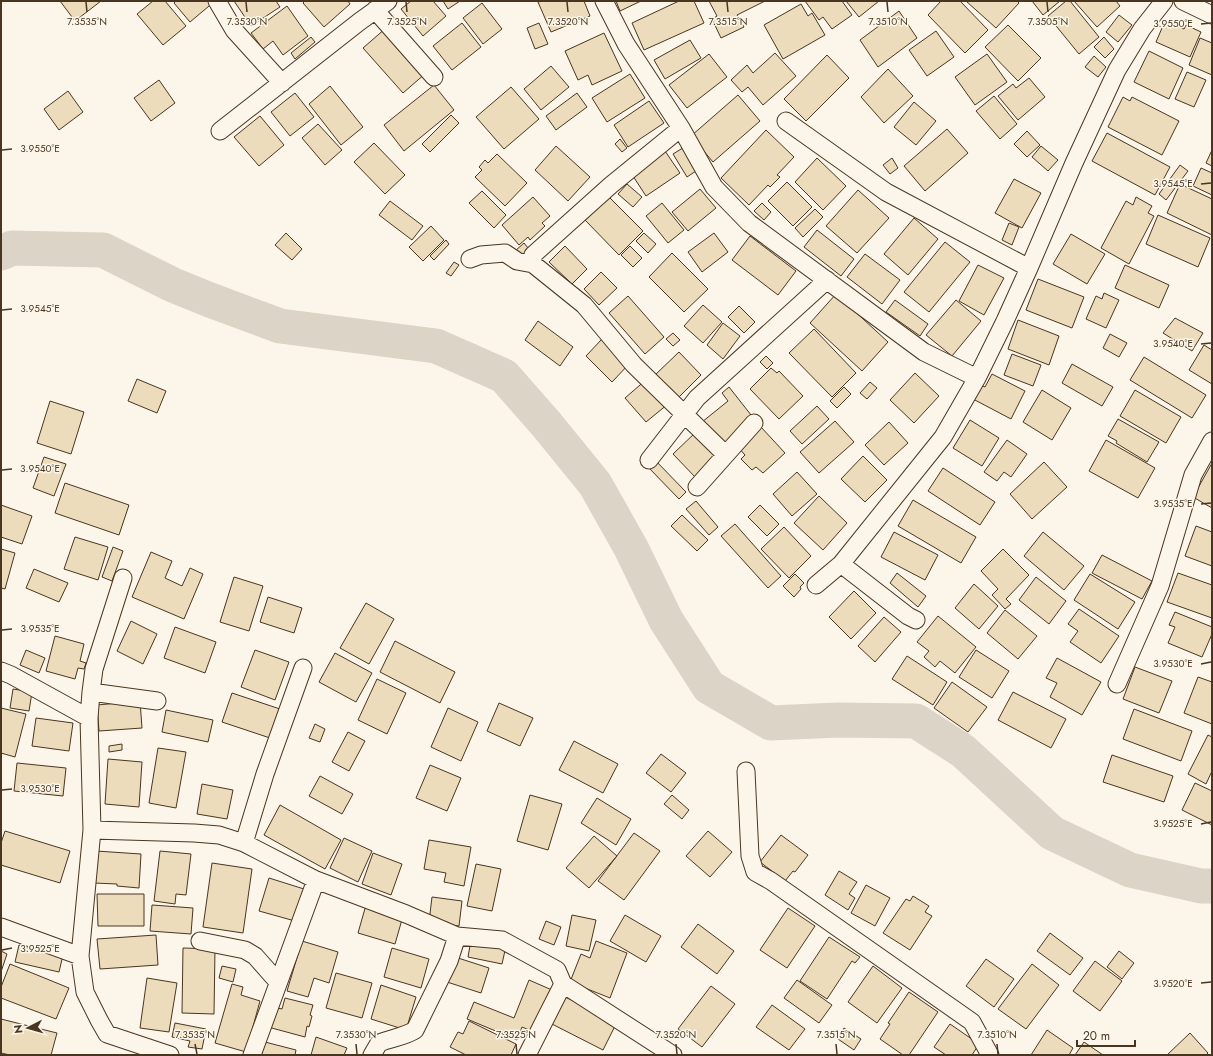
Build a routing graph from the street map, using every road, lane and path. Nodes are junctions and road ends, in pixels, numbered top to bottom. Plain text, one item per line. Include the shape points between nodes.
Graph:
1 (217, 1) edge
2 (604, 1) edge
3 (1164, 1) edge
4 (1183, 1) edge
5 (382, 6) edge
6 (1212, 15) edge
7 (434, 77) dead end
8 (282, 83) junction
9 (786, 121) dead end
10 (682, 128) junction
11 (220, 131) dead end
12 (470, 259) dead end
13 (533, 264) junction
14 (1030, 268) junction
15 (827, 280) junction
16 (977, 378) junction
17 (684, 414) junction
18 (754, 423) dead end
19 (1212, 441) edge
20 (725, 454) junction
21 (649, 460) dead end
22 (697, 488) dead end
23 (841, 564) junction
24 (123, 578) dead end
25 (816, 585) dead end
26 (916, 620) dead end
27 (303, 668) dead end
28 (1, 671) edge
29 (1117, 684) dead end
30 (91, 692) junction
31 (157, 701) dead end
32 (88, 718) junction
33 (746, 771) dead end
34 (92, 830) junction
35 (244, 842) junction
36 (316, 880) junction
37 (1, 927) edge
38 (457, 936) junction
39 (200, 941) dead end
40 (80, 956) junction
41 (278, 982) junction
42 (564, 984) junction
43 (170, 1055) edge
44 (252, 1055) edge
45 (372, 1055) edge
46 (527, 1055) edge
47 (672, 1055) edge
48 (990, 1055) edge

1 - 8 street via 234,30
2 - 10 street via 626,44
3 - 14 street via 1142,29 1117,70
4 - 6 street
5 - 7 street
5 - 8 street
8 - 11 street
9 - 14 street via 886,192
10 - 13 street via 611,185 533,255
10 - 15 street via 714,188 749,223
12 - 13 street via 506,253 517,261
13 - 17 street via 584,304 634,365
14 - 16 street
15 - 16 street via 924,352
15 - 17 street via 697,398
16 - 23 street via 943,437
17 - 20 street
17 - 21 street
18 - 20 street
19 - 29 street via 1193,475 1160,586
20 - 22 street
23 - 25 street
23 - 26 street
24 - 30 street via 94,668
27 - 35 street via 264,774
28 - 32 street
30 - 31 street
30 - 32 street
32 - 34 street
33 - 48 street via 750,856 754,872 972,1022
34 - 35 street via 194,833 219,835
34 - 40 street
35 - 36 street
36 - 38 street
36 - 41 street
37 - 40 street
38 - 42 street via 502,940 557,970
38 - 45 street via 449,961 416,1030 379,1043
39 - 41 street via 245,950
40 - 43 street via 85,992 107,1034
41 - 44 street
42 - 46 street
42 - 47 street

